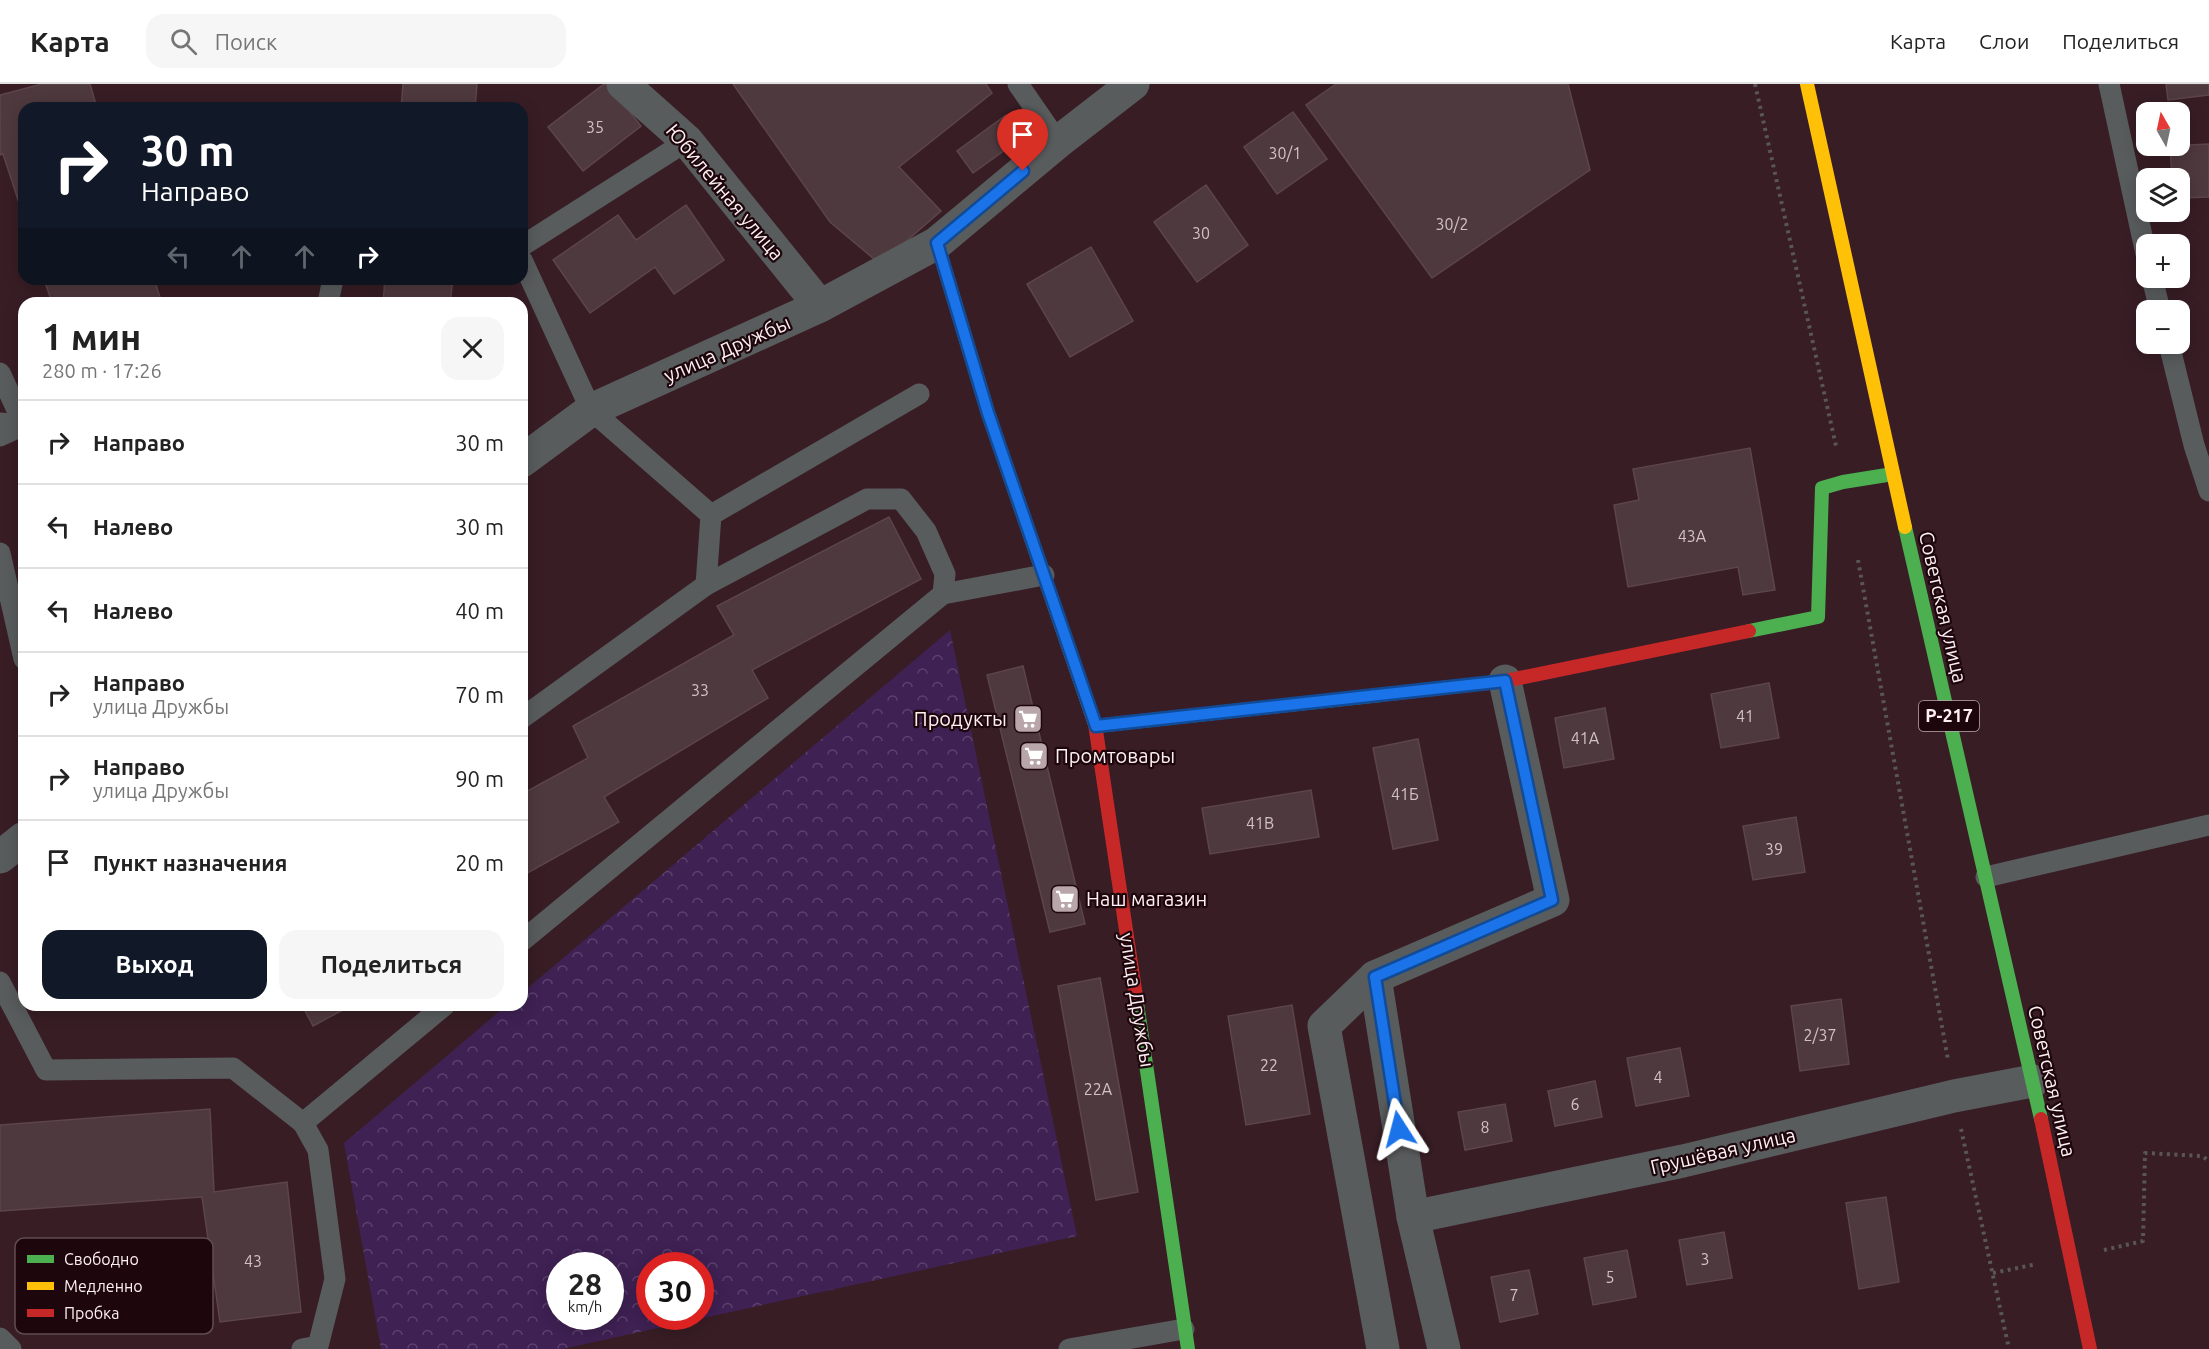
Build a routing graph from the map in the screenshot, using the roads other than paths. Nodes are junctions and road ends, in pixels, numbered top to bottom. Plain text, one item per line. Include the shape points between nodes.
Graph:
1 (623, 84) edge
2 (1018, 84) edge
3 (1133, 84) edge
4 (1807, 84) edge
5 (2109, 84) edge
6 (687, 141) junction
7 (1058, 142) junction
8 (2142, 234) edge
9 (528, 242) edge
10 (937, 243) junction
11 (528, 273) edge
12 (820, 306) junction
13 (2171, 354) edge
14 (0, 373) edge
15 (919, 394) dead end
16 (591, 410) junction
17 (18, 412) edge
18 (0, 423) edge
19 (18, 424) edge
20 (18, 428) edge
21 (0, 436) edge
22 (528, 457) edge
23 (1893, 474) junction
24 (2209, 490) edge
25 (711, 515) junction
26 (0, 553) edge
27 (1044, 575) junction
28 (706, 585) junction
29 (943, 594) junction
30 (18, 632) edge
31 (1505, 681) junction
32 (528, 714) edge
33 (1096, 726) junction
34 (2209, 825) edge
35 (18, 843) edge
36 (0, 857) edge
37 (1986, 877) junction
38 (528, 936) edge
39 (1375, 977) junction
40 (0, 982) edge
41 (438, 1011) edge
42 (2032, 1081) junction
43 (303, 1123) junction
44 (1413, 1217) junction
45 (0, 1338) edge
46 (1186, 1339) edge
47 (11, 1349) edge
48 (302, 1349) edge
49 (1069, 1349) edge
50 (1383, 1349) edge
51 (1444, 1349) edge
52 (2090, 1349) edge

1 - 6 street, Юбилейная улица
2 - 7 lane
3 - 7 street, улица Дружбы
4 - 23 main road, Советская улица / Р-217
5 - 8 lane
6 - 9 lane
6 - 12 street, Юбилейная улица
7 - 10 street, улица Дружбы
10 - 12 street, улица Дружбы
10 - 27 main road, улица Дружбы via 988,413
11 - 16 lane
12 - 16 street, улица Дружбы
13 - 24 lane via 2193,445
14 - 17 lane
15 - 25 lane
16 - 22 street, улица Дружбы
16 - 25 lane
18 - 19 lane
20 - 21 lane
23 - 31 main road via 1822,488 1818,616
23 - 37 main road, Советская улица / Р-217
25 - 28 lane
26 - 30 lane
27 - 29 lane
27 - 33 main road, улица Дружбы
28 - 29 lane via 867,499 901,499 926,531 945,574
28 - 32 lane
29 - 38 lane
31 - 33 main road
31 - 39 street via 1552,900
33 - 46 main road, улица Дружбы
34 - 37 lane
35 - 36 street
37 - 42 main road, Советская улица / Р-217
39 - 44 street
39 - 50 street via 1324,1026
40 - 43 lane via 45,1070 233,1068
41 - 43 lane
42 - 44 street, Грушёвая улица via 1683,1161
42 - 52 main road, Советская улица / Р-217
43 - 48 lane via 318,1150 335,1279 318,1346
44 - 51 street
45 - 47 lane
46 - 49 lane

